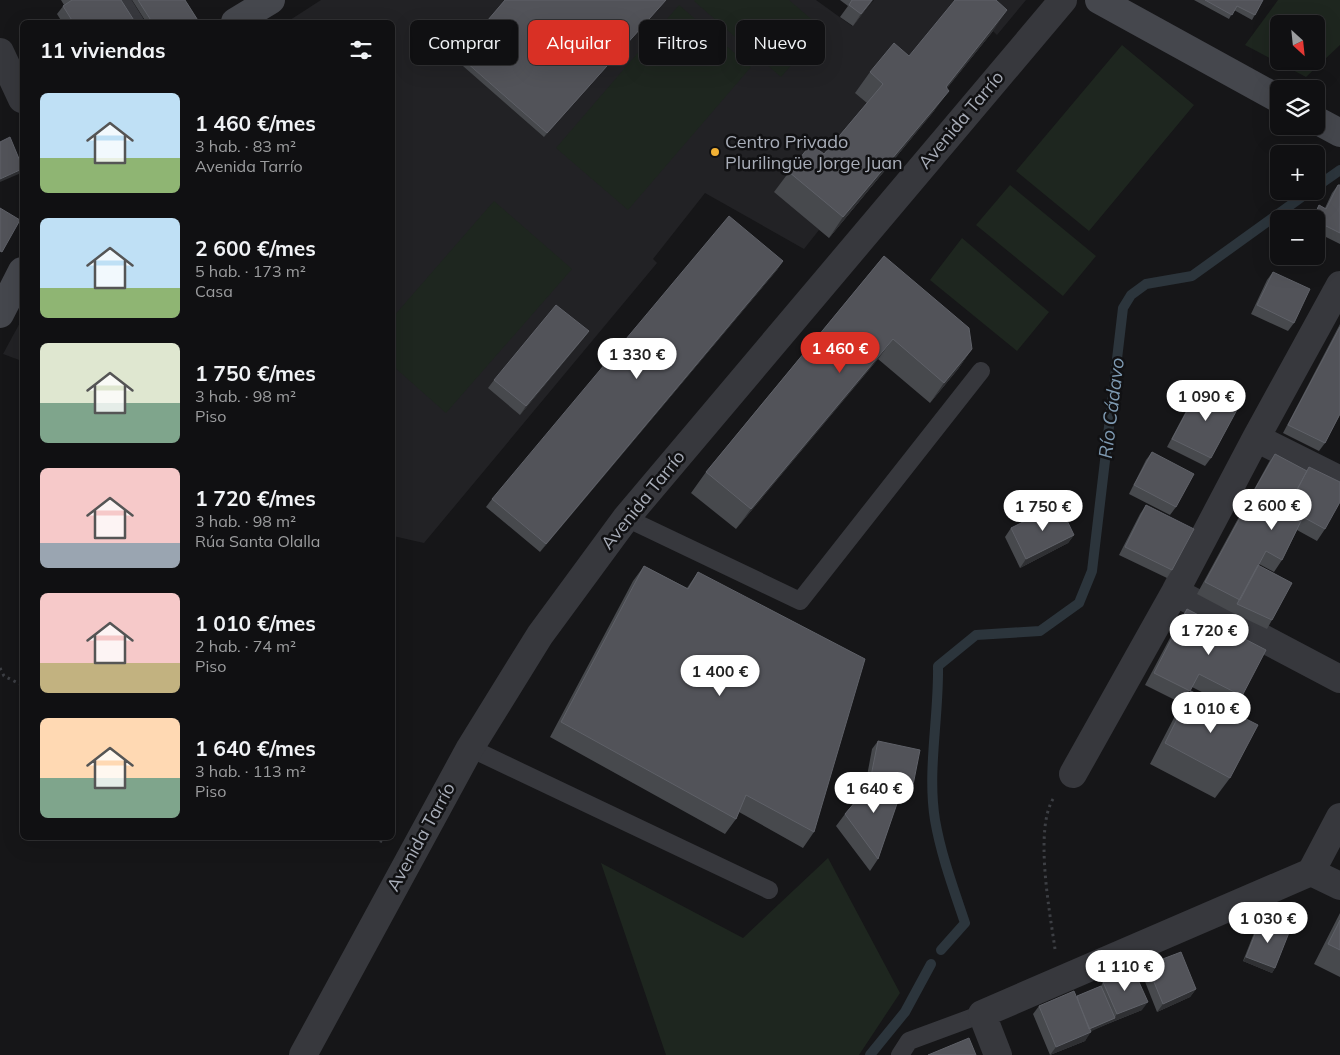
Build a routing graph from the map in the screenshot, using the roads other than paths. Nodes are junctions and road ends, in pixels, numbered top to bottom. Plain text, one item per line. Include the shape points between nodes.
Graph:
1 (121, 0) edge
2 (271, 0) edge
3 (1063, 0) edge
4 (1099, 0) edge
5 (134, 20) edge
6 (238, 20) edge
7 (0, 52) edge
8 (1270, 94) edge
9 (20, 95) edge
10 (1325, 124) edge
11 (1340, 132) edge
12 (20, 275) edge
13 (1340, 286) edge
14 (0, 314) edge
15 (980, 371) dead end
16 (1256, 438) junction
17 (1337, 471) edge
18 (626, 518) junction
19 (1175, 592) junction
20 (1340, 680) edge
21 (470, 748) junction
22 (1073, 774) road end
23 (1340, 817) edge
24 (1311, 872) junction
25 (1340, 886) edge
26 (769, 890) dead end
27 (982, 1014) junction
28 (303, 1055) edge
29 (900, 1055) edge
30 (998, 1055) edge

1 - 5 lane
2 - 6 street
3 - 18 street, Avenida Tarrío
4 - 8 street
7 - 9 street
10 - 11 street
12 - 14 street
13 - 16 street
15 - 18 lane via 800,601
16 - 17 street
16 - 19 street
18 - 21 street, Avenida Tarrío via 540,636
19 - 20 street
19 - 22 street
21 - 26 lane
21 - 28 street, Avenida Tarrío
23 - 24 street
24 - 25 street
24 - 27 street
27 - 29 lane via 909,1041
27 - 30 street

